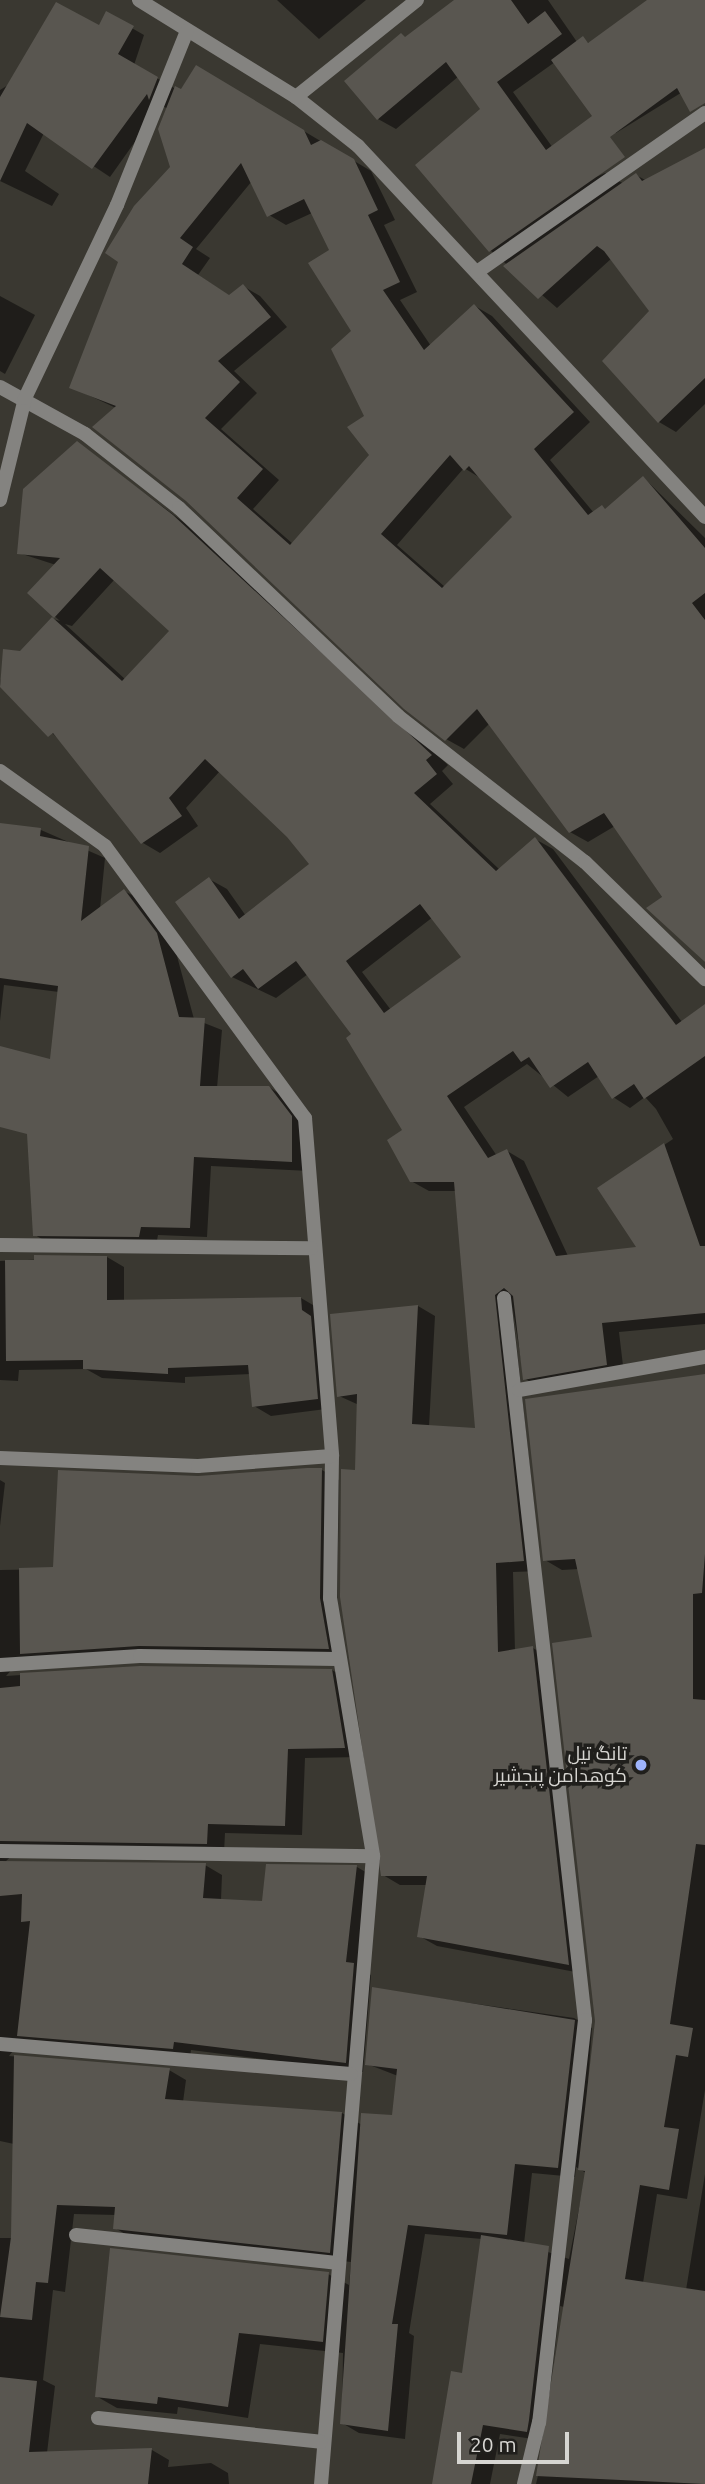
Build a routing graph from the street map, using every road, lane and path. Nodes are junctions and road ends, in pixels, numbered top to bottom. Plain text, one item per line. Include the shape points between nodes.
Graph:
1 (139, 0) edge
2 (417, 0) edge
3 (187, 31) junction
4 (296, 97) junction
5 (705, 113) edge
6 (477, 272) junction
7 (0, 387) edge
8 (25, 398) junction
9 (0, 500) edge
10 (705, 517) edge
11 (0, 771) edge
12 (705, 979) edge
13 (0, 1245) edge
14 (311, 1248) junction
15 (504, 1298) dead end
16 (705, 1357) edge
17 (519, 1390) junction
18 (332, 1456) junction
19 (0, 1458) edge
20 (337, 1659) junction
21 (0, 1665) edge
22 (0, 1851) edge
23 (373, 1856) junction
24 (0, 2044) edge
25 (351, 2074) junction
26 (76, 2235) dead end
27 (336, 2263) junction
28 (98, 2418) dead end
29 (321, 2442) junction
30 (321, 2484) edge
31 (524, 2484) edge

1 - 3 street
2 - 4 street
3 - 4 street
3 - 8 street via 117,205
4 - 6 street via 358,146
5 - 6 street
6 - 10 street
7 - 8 street
8 - 9 street
8 - 12 street via 85,434 179,508 398,716 585,862
11 - 14 street via 105,846 305,1118
13 - 14 street
14 - 18 street
15 - 17 street
16 - 17 street
17 - 31 street via 524,1506 585,2021 539,2422
18 - 19 street via 198,1466
18 - 20 street via 330,1598
20 - 21 street via 140,1656
20 - 23 street
22 - 23 street
23 - 25 street
24 - 25 street
25 - 27 street
26 - 27 street
27 - 29 street
28 - 29 street
29 - 30 street

